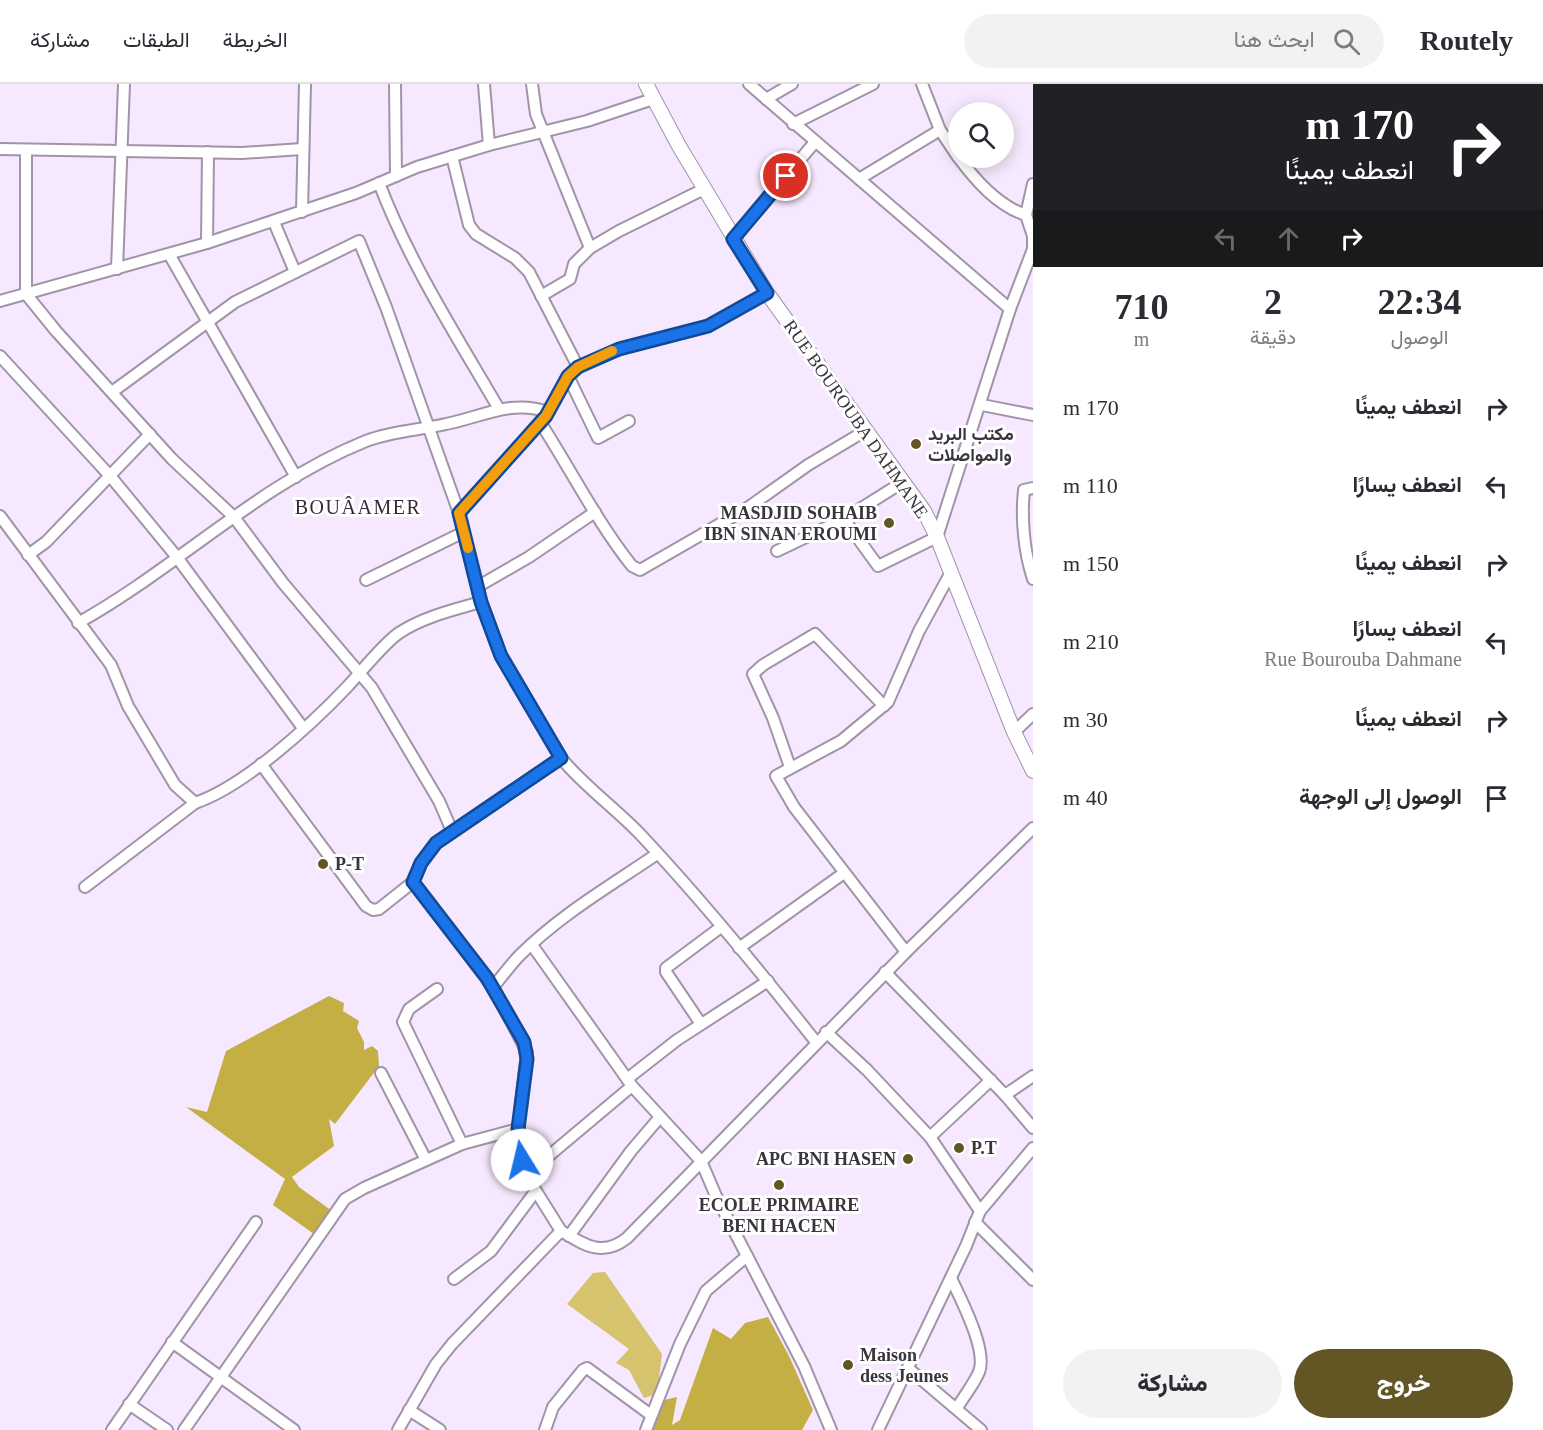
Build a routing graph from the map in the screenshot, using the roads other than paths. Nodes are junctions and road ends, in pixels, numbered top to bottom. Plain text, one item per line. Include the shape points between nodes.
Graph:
1 (123, 84) edge
2 (305, 84) edge
3 (395, 84) edge
4 (484, 84) edge
5 (532, 84) edge
6 (646, 84) edge
7 (749, 84) edge
8 (792, 84) edge
9 (873, 84) edge
10 (922, 84) edge
11 (653, 99) junction
12 (766, 99) junction
13 (793, 124) junction
14 (940, 130) junction
15 (544, 133) junction
16 (948, 141) edge
17 (815, 142) junction
18 (489, 145) junction
19 (0, 149) edge
20 (302, 149) junction
21 (26, 150) junction
22 (121, 151) junction
23 (208, 152) junction
24 (452, 156) junction
25 (969, 168) edge
26 (396, 176) junction
27 (859, 179) junction
28 (378, 183) junction
29 (1033, 184) edge
30 (704, 189) junction
31 (302, 212) junction
32 (1026, 215) junction
33 (274, 222) junction
34 (733, 239) junction
35 (207, 243) junction
36 (590, 248) junction
37 (170, 254) junction
38 (117, 270) junction
39 (295, 272) junction
40 (767, 293) junction
41 (27, 294) junction
42 (541, 296) junction
43 (0, 301) edge
44 (1010, 309) junction
45 (208, 321) junction
46 (0, 356) edge
47 (578, 367) junction
48 (568, 376) junction
49 (112, 392) junction
50 (982, 405) junction
51 (499, 409) junction
52 (548, 412) junction
53 (1033, 415) edge
54 (629, 421) dead end
55 (540, 422) junction
56 (427, 426) junction
57 (866, 431) junction
58 (150, 434) junction
59 (111, 477) junction
60 (296, 477) junction
61 (903, 482) junction
62 (1033, 488) edge
63 (595, 512) junction
64 (459, 513) junction
65 (0, 516) edge
66 (234, 517) junction
67 (844, 519) junction
68 (464, 532) junction
69 (937, 537) junction
70 (777, 551) dead end
71 (28, 555) junction
72 (176, 556) junction
73 (1030, 562) edge
74 (950, 574) junction
75 (1033, 579) edge
76 (366, 580) dead end
77 (477, 587) junction
78 (481, 602) junction
79 (78, 623) junction
80 (360, 674) junction
81 (884, 706) junction
82 (1033, 714) edge
83 (303, 728) junction
84 (1014, 732) junction
85 (561, 758) junction
86 (261, 764) junction
87 (790, 767) junction
88 (1033, 771) edge
89 (195, 803) junction
90 (1033, 828) edge
91 (452, 831) junction
92 (657, 854) junction
93 (844, 873) junction
94 (413, 882) junction
95 (85, 886) dead end
96 (721, 927) junction
97 (532, 945) junction
98 (739, 948) junction
99 (906, 952) junction
100 (885, 972) junction
101 (768, 981) junction
102 (493, 987) junction
103 (437, 989) dead end
104 (701, 1024) junction
105 (826, 1032) junction
106 (816, 1042) junction
107 (381, 1072) dead end
108 (1033, 1076) edge
109 (991, 1080) junction
110 (629, 1083) junction
111 (1005, 1095) junction
112 (660, 1117) junction
113 (1033, 1128) edge
114 (518, 1129) junction
115 (930, 1137) junction
116 (462, 1144) junction
117 (1033, 1148) edge
118 (426, 1160) junction
119 (701, 1161) junction
120 (526, 1175) junction
121 (535, 1192) junction
122 (977, 1217) junction
123 (256, 1222) dead end
124 (565, 1233) junction
125 (747, 1256) junction
126 (951, 1278) junction
127 (454, 1280) dead end
128 (1033, 1280) edge
129 (172, 1342) junction
130 (909, 1369) junction
131 (220, 1378) junction
132 (129, 1404) junction
133 (957, 1408) junction
134 (409, 1410) junction
135 (651, 1415) junction
136 (112, 1430) edge
137 (167, 1430) edge
138 (184, 1430) edge
139 (294, 1430) edge
140 (398, 1430) edge
141 (440, 1430) edge
142 (545, 1430) edge
143 (646, 1430) edge
144 (831, 1430) edge
145 (878, 1430) edge
146 (981, 1430) edge

1 - 22 street
2 - 20 street
3 - 26 street
4 - 18 street
5 - 15 street via 536,114
6 - 11 street, RUE BOUROUBA DAHMANE
7 - 12 street
8 - 12 street
9 - 13 street
10 - 14 street
11 - 15 street
11 - 30 street, RUE BOUROUBA DAHMANE
12 - 13 street
13 - 17 street
14 - 16 street
14 - 27 street
15 - 18 street
15 - 36 street
17 - 27 street
17 - 34 street
18 - 24 street
19 - 21 street
20 - 23 street
20 - 31 street
21 - 22 street
21 - 41 street
22 - 23 street
22 - 38 street
23 - 35 street
24 - 26 street
24 - 42 street via 470,225 482,239 515,258 529,272
25 - 32 street via 997,200
26 - 28 street
27 - 44 street
28 - 31 street
28 - 51 street via 420,276
29 - 32 street
30 - 34 street, RUE BOUROUBA DAHMANE
30 - 36 street
31 - 33 street
32 - 44 street via 1033,249
33 - 35 street
33 - 39 street
34 - 40 street, RUE BOUROUBA DAHMANE
35 - 37 street
36 - 42 street via 574,264 570,279
37 - 38 street
37 - 45 street
38 - 41 street
39 - 45 street via 235,302
39 - 56 street via 360,242
40 - 47 street via 708,326 619,349
40 - 57 street, RUE BOUROUBA DAHMANE
41 - 43 street
41 - 49 street
42 - 47 street
44 - 50 street
45 - 49 street
45 - 60 street
46 - 59 street
47 - 48 street
48 - 52 street
48 - 54 street via 597,438
49 - 58 street
50 - 53 street
50 - 69 street
51 - 52 street via 523,406
51 - 56 street
52 - 55 street
55 - 63 street
55 - 64 street
56 - 60 street via 367,441
56 - 64 street
57 - 61 street, RUE BOUROUBA DAHMANE
57 - 63 street via 736,515 640,570 632,566 607,535
58 - 59 street
58 - 66 street
59 - 71 street
59 - 72 street
60 - 66 street
61 - 67 street
61 - 69 street, RUE BOUROUBA DAHMANE
62 - 73 street via 1023,490
63 - 77 street
64 - 68 street
65 - 71 street
66 - 72 street
66 - 80 street via 283,583
67 - 69 street via 878,566
67 - 70 street
68 - 76 street
68 - 77 street
69 - 74 street, RUE BOUROUBA DAHMANE
71 - 79 street
72 - 79 street via 107,607
72 - 83 street
73 - 75 street
74 - 81 street
74 - 84 street, RUE BOUROUBA DAHMANE
77 - 78 street
78 - 80 street via 421,621 398,633
78 - 85 street via 501,656
79 - 89 street via 111,665 128,706 175,784
80 - 83 street
80 - 91 street via 417,762
81 - 87 street via 840,741
81 - 87 street via 815,634 762,665 753,674
82 - 84 street
83 - 86 street
84 - 88 street, RUE BOUROUBA DAHMANE
85 - 91 street
85 - 92 street
86 - 89 street
86 - 94 street via 366,906 379,909
87 - 93 street via 777,773 776,779
89 - 95 street
90 - 99 street
91 - 94 street via 426,855
92 - 96 street
92 - 97 street via 581,904
93 - 98 street
93 - 99 street
94 - 102 street
96 - 98 street
96 - 104 street via 666,968
97 - 102 street
97 - 110 street
98 - 101 street
99 - 100 street
100 - 105 street
100 - 109 street
101 - 104 street
101 - 106 street
102 - 114 street via 527,1052
103 - 116 street via 410,1010 403,1022
104 - 110 street via 652,1057
105 - 106 street
105 - 115 street
106 - 119 street
107 - 118 street
108 - 111 street
109 - 111 street
109 - 115 street
110 - 112 street
110 - 120 street
111 - 113 street
112 - 119 street
112 - 124 street
114 - 116 street
114 - 120 street
115 - 122 street
116 - 118 street
117 - 122 street
118 - 131 street via 364,1188 340,1205
119 - 124 street via 616,1246 600,1250
119 - 125 street
120 - 121 street
121 - 124 street
121 - 127 street via 490,1251
122 - 126 street
122 - 128 street
123 - 129 street
124 - 134 street via 452,1344
125 - 135 street via 706,1292
125 - 144 street via 804,1366
126 - 130 street
126 - 133 street via 981,1359 979,1372
129 - 131 street
129 - 132 street
130 - 133 street
130 - 145 street
131 - 138 street
131 - 139 street
132 - 136 street
132 - 137 street
133 - 146 street
134 - 140 street
134 - 141 street
135 - 142 street via 587,1368 553,1407
135 - 143 street

